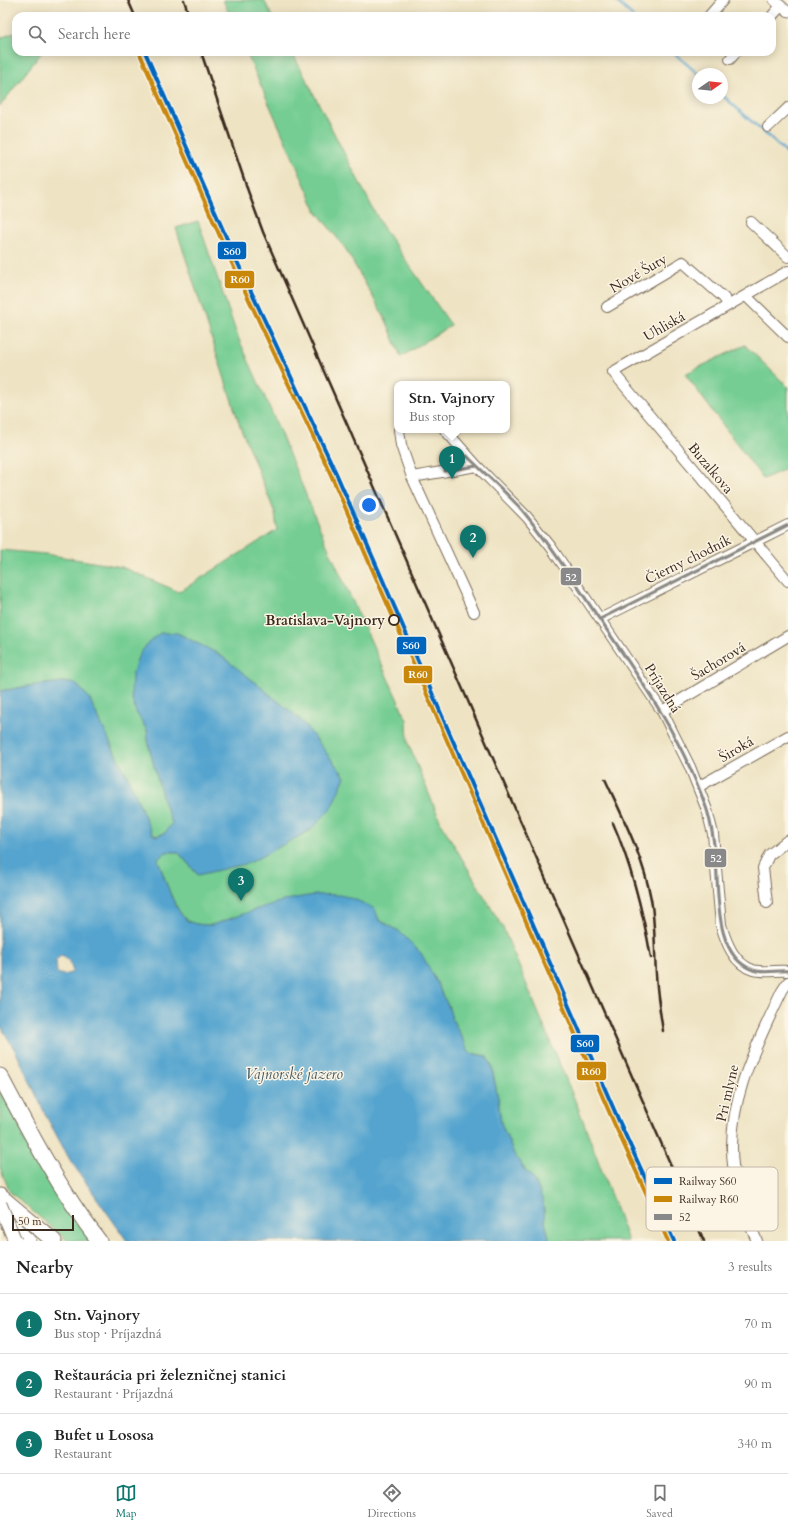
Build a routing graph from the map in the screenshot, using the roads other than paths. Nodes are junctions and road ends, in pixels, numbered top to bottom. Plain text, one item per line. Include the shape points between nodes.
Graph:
1 (723, 0) edge
2 (712, 12) edge
3 (788, 108) edge
4 (768, 127) dead end
5 (751, 222) dead end
6 (788, 257) edge
7 (788, 271) edge
8 (746, 296) junction
9 (728, 305) junction
10 (607, 307) dead end
11 (788, 337) edge
12 (613, 372) joint
13 (399, 433) edge
14 (448, 433) edge
15 (477, 466) junction
16 (412, 478) junction
17 (788, 525) edge
18 (754, 542) junction
19 (788, 582) edge
20 (474, 612) dead end
21 (600, 619) junction
22 (788, 636) edge
23 (662, 710) junction
24 (788, 736) edge
25 (698, 787) junction
26 (788, 840) edge
27 (767, 903) dead end
28 (788, 971) edge
29 (788, 982) edge
30 (0, 1076) edge
31 (734, 1167) edge
32 (0, 1196) edge
33 (0, 1204) edge
34 (0, 1217) edge
35 (752, 1231) edge
36 (14, 1241) edge
37 (28, 1241) edge
38 (54, 1241) edge
39 (99, 1241) edge
40 (756, 1241) edge

1 - 2 street
3 - 4 street
5 - 6 street
7 - 8 street, Uhliská
8 - 9 street, Uhliská
8 - 11 street
9 - 10 street, Nové Šuty via 724,298 684,262
9 - 12 street, Uhliská
12 - 18 street, Buzalkova
13 - 16 street
14 - 15 street, Príjazdná
15 - 16 street
15 - 21 street, Príjazdná via 528,516
16 - 20 street
17 - 18 street, Čierny chodník
18 - 19 street, Buzalkova
18 - 21 street, Čierny chodník
21 - 23 street, Príjazdná
22 - 23 street, Šachorová
23 - 25 street, Príjazdná
24 - 25 street, Široká
25 - 28 street, Príjazdná via 713,834 721,925 729,947 735,957 753,970
26 - 27 street via 769,855 763,868
29 - 31 street, Pri mlyne via 747,1066 734,1116
30 - 39 highway via 48,1164
32 - 38 highway
33 - 36 main road, bridge
34 - 37 highway
35 - 40 street, Pri mlyne

